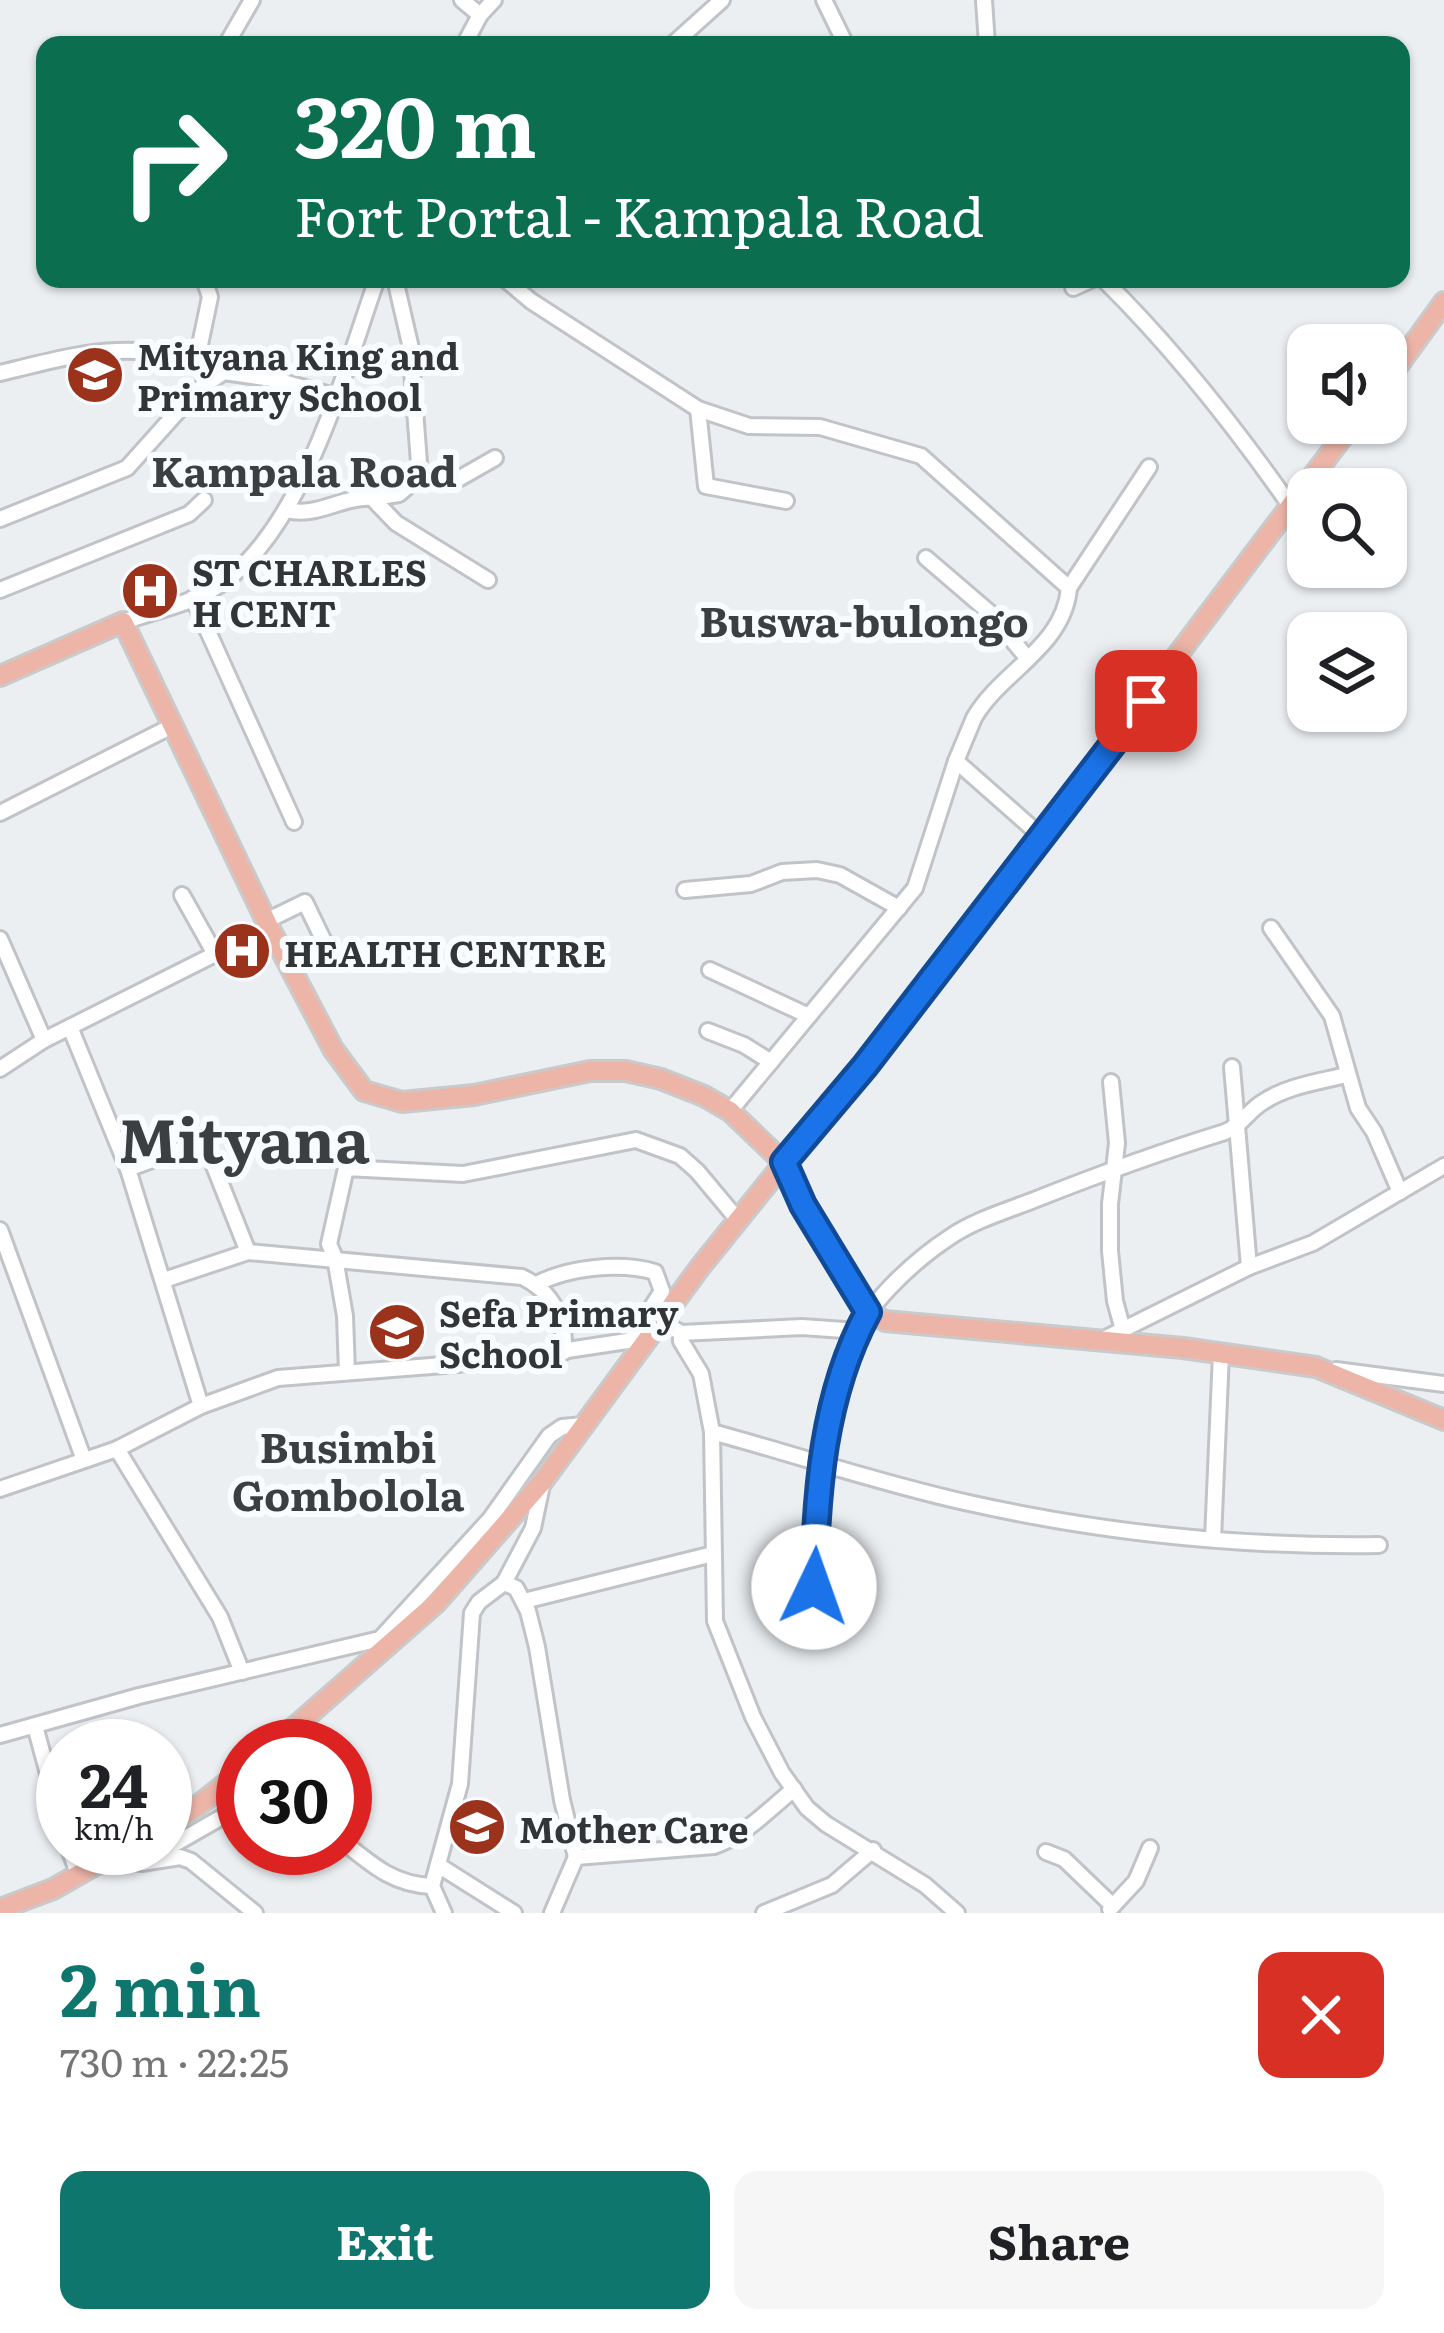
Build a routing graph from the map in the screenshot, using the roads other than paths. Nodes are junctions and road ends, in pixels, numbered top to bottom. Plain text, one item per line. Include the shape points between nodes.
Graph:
1 (253, 0) edge
2 (463, 0) edge
3 (494, 0) edge
4 (722, 0) edge
5 (824, 0) edge
6 (984, 0) edge
7 (480, 15) junction
8 (231, 36) edge
9 (469, 36) edge
10 (682, 36) edge
11 (842, 36) edge
12 (986, 36) edge
13 (207, 288) edge
14 (374, 288) edge
15 (397, 288) edge
16 (514, 288) edge
17 (1112, 288) edge
18 (1444, 302) edge
19 (1407, 353) edge
20 (196, 359) junction
21 (224, 372) junction
22 (0, 373) edge
23 (334, 396) junction
24 (698, 409) junction
25 (1336, 444) edge
26 (496, 458) dead end
27 (1149, 467) dead end
28 (1317, 468) edge
29 (420, 476) junction
30 (372, 498) junction
31 (204, 500) dead end
32 (786, 501) dead end
33 (1287, 501) edge
34 (1287, 507) edge
35 (287, 510) junction
36 (0, 519) edge
37 (926, 558) dead end
38 (488, 580) dead end
39 (1069, 588) junction
40 (0, 590) edge
41 (193, 598) junction
42 (123, 622) junction
43 (1028, 658) junction
44 (0, 676) edge
45 (170, 727) junction
46 (956, 761) junction
47 (0, 813) edge
48 (294, 822) dead end
49 (1041, 836) junction
50 (685, 890) dead end
51 (182, 895) dead end
52 (899, 908) junction
53 (267, 924) junction
54 (1271, 928) dead end
55 (0, 939) edge
56 (215, 954) junction
57 (333, 960) dead end
58 (710, 970) dead end
59 (809, 1016) junction
60 (70, 1027) junction
61 (708, 1031) dead end
62 (44, 1040) junction
63 (771, 1062) junction
64 (1232, 1067) dead end
65 (0, 1069) edge
66 (1346, 1075) junction
67 (1111, 1082) dead end
68 (730, 1112) junction
69 (1235, 1128) junction
70 (784, 1162) junction
71 (1444, 1166) edge
72 (128, 1169) junction
73 (1115, 1169) junction
74 (1400, 1192) junction
75 (738, 1220) junction
76 (0, 1230) edge
77 (248, 1252) junction
78 (335, 1258) junction
79 (1249, 1267) junction
80 (164, 1280) junction
81 (537, 1284) junction
82 (868, 1312) junction
83 (661, 1322) junction
84 (858, 1330) junction
85 (1123, 1330) junction
86 (681, 1334) junction
87 (639, 1340) junction
88 (1099, 1342) junction
89 (564, 1352) junction
90 (1221, 1354) junction
91 (1316, 1367) junction
92 (347, 1372) junction
93 (1444, 1384) edge
94 (201, 1406) junction
95 (1444, 1420) edge
96 (583, 1425) junction
97 (712, 1432) junction
98 (117, 1449) junction
99 (83, 1460) junction
100 (824, 1462) junction
101 (543, 1481) junction
102 (0, 1489) edge
103 (1213, 1540) junction
104 (1379, 1545) dead end
105 (713, 1554) junction
106 (504, 1583) junction
107 (524, 1600) junction
108 (813, 1625) dead end
109 (242, 1672) junction
110 (304, 1719) edge
111 (35, 1726) junction
112 (36, 1730) edge
113 (0, 1735) edge
114 (794, 1789) junction
115 (216, 1791) edge
116 (192, 1810) edge
117 (1150, 1848) dead end
118 (873, 1850) junction
119 (1046, 1852) dead end
120 (576, 1857) junction
121 (192, 1862) edge
122 (372, 1865) edge
123 (437, 1865) junction
124 (76, 1875) edge
125 (433, 1886) junction
126 (0, 1909) edge
127 (1110, 1910) edge
128 (255, 1913) edge
129 (444, 1913) edge
130 (514, 1913) edge
131 (552, 1913) edge
132 (764, 1913) edge
133 (957, 1913) edge

1 - 8 street
2 - 7 street
3 - 7 street
4 - 10 street
5 - 11 street
6 - 12 street
7 - 9 street
13 - 20 street
14 - 23 street
15 - 29 street via 410,344
16 - 24 street
17 - 33 street via 1185,365
18 - 19 main road
20 - 21 street
20 - 22 street via 91,351
21 - 23 street
21 - 36 street via 196,391 127,468
23 - 35 street
24 - 32 street via 706,486
24 - 39 street via 749,426 820,427 921,456
25 - 28 main road
26 - 29 street via 460,478
27 - 39 street
29 - 30 street via 399,494
30 - 35 street via 305,515
30 - 38 street via 396,523
31 - 40 street via 189,514
34 - 49 main road
35 - 41 street via 230,578
37 - 43 street
39 - 43 street via 1053,634
41 - 42 street
41 - 48 street
42 - 44 main road
42 - 45 main road
43 - 46 street via 981,706
45 - 47 street
45 - 53 main road
46 - 49 street
46 - 52 street via 914,887
49 - 70 main road
50 - 52 street via 817,870
51 - 56 street
52 - 59 street
53 - 56 street
53 - 57 street via 305,902
53 - 68 main road via 333,1049 379,1097 474,1095 626,1071
54 - 66 street via 1332,1016
55 - 62 street
56 - 60 street
58 - 59 street
59 - 63 street
60 - 62 street
60 - 72 street
61 - 63 street
62 - 65 street
63 - 68 street
64 - 69 street
66 - 69 street via 1269,1098
66 - 74 street
67 - 73 street
68 - 70 main road
69 - 73 street
69 - 79 street
70 - 75 main road
70 - 82 main road
71 - 74 street
72 - 77 street via 206,1146
72 - 80 street
73 - 82 street via 964,1228
73 - 85 street via 1110,1250
74 - 79 street via 1313,1243
75 - 78 street via 680,1156 636,1140 463,1174 346,1168 328,1244
75 - 83 main road
76 - 99 street
77 - 78 street
77 - 80 street
78 - 81 street
78 - 92 street
79 - 85 street
80 - 94 street
81 - 87 street via 633,1266 655,1272 662,1292
81 - 89 street via 559,1317
82 - 84 street
82 - 88 main road via 903,1324
83 - 86 street
83 - 87 main road
84 - 86 street
84 - 100 street via 830,1406
85 - 88 street
86 - 97 street via 701,1374
87 - 89 street
87 - 96 main road
88 - 90 main road
89 - 92 street
90 - 91 main road
90 - 103 street
91 - 93 street
91 - 95 main road
92 - 94 street via 278,1378
94 - 98 street
96 - 101 main road
96 - 109 street via 550,1436 490,1519 380,1639
97 - 100 street
97 - 105 street
98 - 99 street
98 - 109 street via 220,1616
99 - 102 street
100 - 103 street via 966,1503
100 - 108 street
101 - 106 street via 533,1528
101 - 110 main road via 436,1603
103 - 104 street
105 - 107 street
105 - 114 street via 718,1637
106 - 107 street
106 - 123 street via 472,1613 460,1784
107 - 120 street
109 - 111 street
111 - 112 street
111 - 113 street
114 - 118 street via 826,1824
114 - 120 street via 714,1846
115 - 116 main road
117 - 127 street via 1136,1881
118 - 132 street via 832,1885
118 - 133 street
119 - 127 street via 1064,1859
120 - 131 street
121 - 128 street
122 - 125 street
123 - 125 street
123 - 130 street
124 - 126 main road
125 - 129 street

